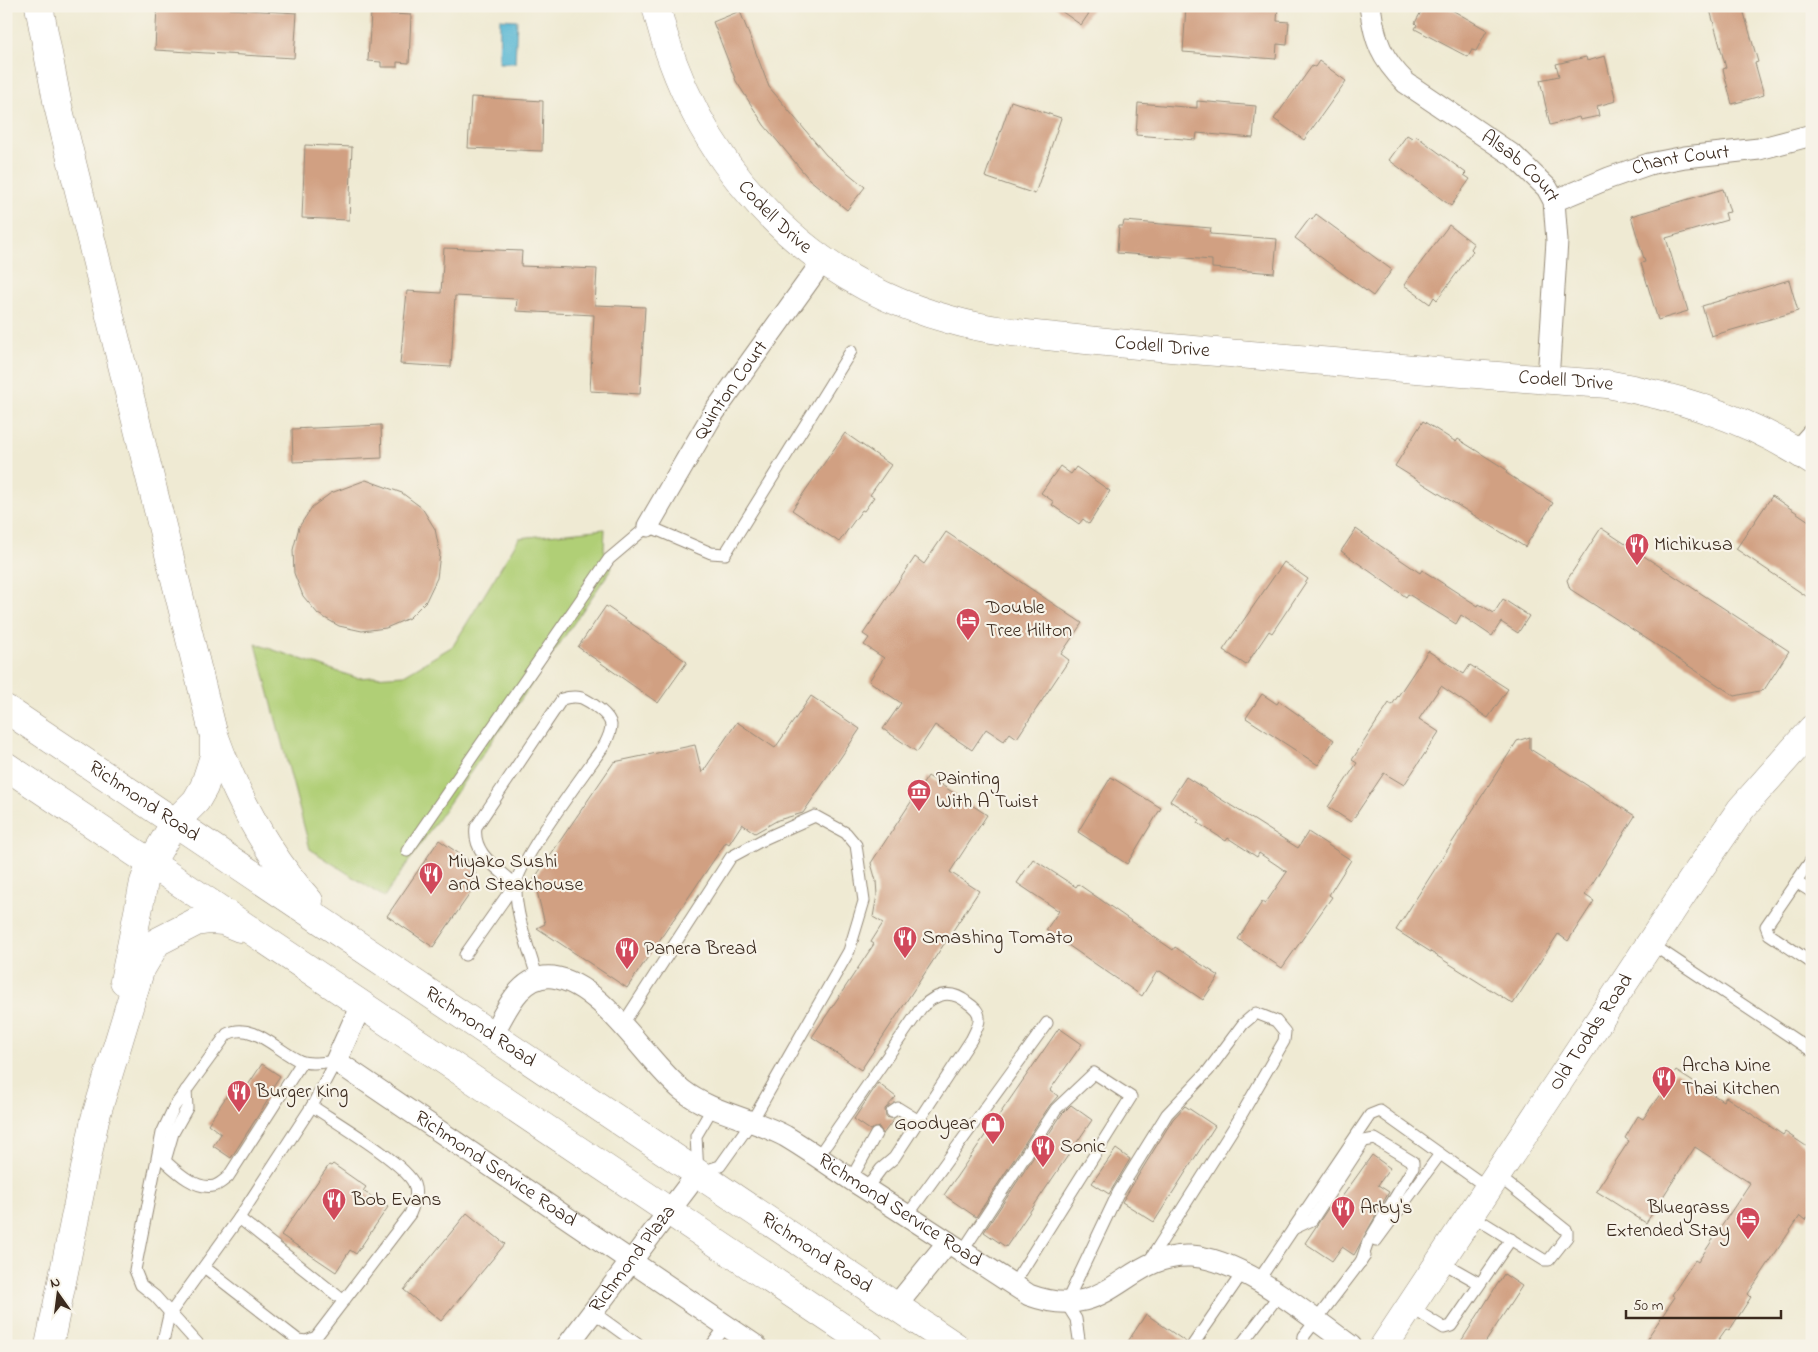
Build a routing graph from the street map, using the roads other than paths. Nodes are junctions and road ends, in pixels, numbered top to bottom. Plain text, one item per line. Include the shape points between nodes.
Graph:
1 (39, 6) edge
2 (656, 6) edge
3 (1370, 6) edge
4 (1812, 135) edge
5 (1554, 201) junction
6 (822, 262) junction
7 (851, 351) dead end
8 (1548, 380) junction
9 (1807, 449) edge
10 (648, 526) junction
11 (6, 708) edge
12 (1812, 729) edge
13 (213, 732) junction
14 (6, 766) edge
15 (175, 822) junction
16 (407, 850) dead end
17 (1812, 859) edge
18 (151, 863) junction
19 (1796, 882) junction
20 (515, 884) junction
21 (1812, 892) edge
22 (333, 928) junction
23 (1650, 943) junction
24 (272, 944) junction
25 (464, 955) dead end
26 (1812, 963) edge
27 (538, 980) junction
28 (361, 1005) junction
29 (1047, 1023) dead end
30 (622, 1024) junction
31 (492, 1036) junction
32 (1812, 1051) edge
33 (336, 1061) junction
34 (302, 1062) junction
35 (186, 1090) junction
36 (102, 1095) junction
37 (312, 1106) junction
38 (713, 1107) junction
39 (892, 1112) dead end
40 (918, 1120) junction
41 (752, 1121) junction
42 (876, 1134) dead end
43 (1440, 1154) junction
44 (817, 1158) junction
45 (698, 1173) junction
46 (1493, 1182) junction
47 (858, 1184) junction
48 (670, 1211) junction
49 (1471, 1214) junction
50 (907, 1216) junction
51 (238, 1218) junction
52 (1293, 1229) junction
53 (1511, 1240) junction
54 (955, 1247) junction
55 (1440, 1261) junction
56 (630, 1262) junction
57 (1361, 1262) junction
58 (204, 1267) junction
59 (1146, 1267) junction
60 (1250, 1277) junction
61 (1479, 1283) junction
62 (1013, 1285) junction
63 (1279, 1295) junction
64 (344, 1301) junction
65 (1066, 1303) junction
66 (896, 1306) junction
67 (1410, 1307) junction
68 (593, 1312) junction
69 (169, 1315) junction
70 (1318, 1322) junction
71 (726, 1326) junction
72 (49, 1346) edge
73 (162, 1346) edge
74 (200, 1346) edge
75 (567, 1346) edge
76 (640, 1346) edge
77 (711, 1346) edge
78 (756, 1346) edge
79 (870, 1346) edge
80 (955, 1346) edge
81 (1080, 1346) edge
82 (1192, 1346) edge
83 (1240, 1346) edge
84 (1303, 1346) edge
85 (1351, 1346) edge
86 (1384, 1346) edge

1 - 13 main road via 58,106
2 - 6 main road, Codell Drive via 682,90 721,158 748,192
3 - 5 street, Alsab Court via 1378,46 1396,73 1514,156 1547,188
4 - 5 street, Chant Court via 1759,149 1649,164
5 - 8 street, Alsab Court via 1557,241
6 - 8 main road, Codell Drive via 873,291 911,307 997,331
6 - 10 street, Quinton Court via 713,414
7 - 10 lane via 725,554 711,553
8 - 9 main road, Codell Drive via 1607,384 1686,402
10 - 16 lane via 609,559
11 - 15 main road, Richmond Road
12 - 23 main road, Old Todds Road via 1741,809
13 - 15 main road via 214,756 204,787 196,802
13 - 22 main road via 237,792 270,851
14 - 18 main road
15 - 18 main road
15 - 22 main road, Richmond Road
17 - 19 lane
18 - 24 main road
18 - 36 main road via 144,882
19 - 21 lane
19 - 26 lane via 1766,926 1769,934
20 - 20 lane via 529,854 610,734 611,723 606,714 582,698 571,696 562,699 476,827 474,839 481,853
20 - 25 lane
20 - 27 lane
22 - 31 main road, Richmond Road
23 - 32 lane
23 - 46 main road, Old Todds Road
24 - 28 main road
24 - 36 main road via 223,921 210,920 183,928 157,942 140,970
27 - 30 street, Richmond Service Road via 553,977 586,992
27 - 31 street via 528,982 521,989
28 - 33 street
28 - 48 main road
29 - 50 lane
30 - 38 street, Richmond Service Road via 681,1089
30 - 41 lane via 731,857 815,816 846,833 856,845 864,901 848,951
31 - 45 main road, Richmond Road
33 - 34 lane
33 - 37 lane
33 - 56 street, Richmond Service Road
34 - 35 lane via 248,1030 236,1029 227,1034
34 - 35 lane via 228,1177 216,1186 191,1180 165,1161 173,1133 187,1108
35 - 69 lane via 162,1133 135,1270 141,1285 155,1296
36 - 72 main road
37 - 51 lane
37 - 64 lane via 402,1169 414,1184 416,1200 410,1214
38 - 41 street, Richmond Service Road
38 - 45 lane via 696,1136
39 - 40 lane via 898,1108
40 - 44 lane via 971,1040 980,1019 976,1009 954,993 939,995 921,1008
40 - 47 lane via 894,1158
41 - 44 street, Richmond Service Road via 785,1136
41 - 45 lane via 720,1166
42 - 47 lane
43 - 46 lane
43 - 52 lane via 1380,1111 1370,1115
43 - 57 lane
44 - 47 street, Richmond Service Road
45 - 48 street, Richmond Plaza
45 - 66 main road, Richmond Road
46 - 49 main road, Old Todds Road
46 - 53 lane via 1567,1231 1567,1236 1550,1260 1544,1260
47 - 50 street, Richmond Service Road
48 - 56 street, Richmond Plaza
48 - 79 main road
49 - 53 lane
49 - 55 main road, Old Todds Road
50 - 54 street, Richmond Service Road
51 - 58 lane
51 - 64 lane
52 - 57 lane via 1312,1220 1364,1141 1376,1139 1413,1162 1413,1168 1368,1242
52 - 60 lane
53 - 61 lane
54 - 62 street, Richmond Service Road
54 - 62 lane via 1056,1109 1094,1073 1131,1097
54 - 66 street
55 - 61 lane
55 - 67 main road, Old Todds Road
56 - 68 street, Richmond Plaza
56 - 71 street, Richmond Service Road
57 - 70 lane
58 - 64 lane via 298,1340 316,1337
58 - 69 lane
59 - 60 street, Richmond Service Road via 1162,1260 1192,1256 1211,1260
59 - 65 street, Richmond Service Road via 1099,1296
59 - 65 lane via 1284,1041 1285,1032 1276,1021 1256,1013 1249,1018 1208,1071 1168,1114 1118,1193
60 - 63 street, Richmond Service Road
60 - 82 lane
61 - 67 lane via 1451,1326 1444,1328
62 - 65 street, Richmond Service Road via 1045,1301
63 - 70 street, Richmond Service Road
63 - 83 lane
65 - 81 lane via 1076,1319
66 - 80 main road, Richmond Road
67 - 86 main road, Old Todds Road
68 - 75 street, Richmond Plaza
68 - 76 lane
69 - 73 lane
69 - 74 lane
70 - 84 lane via 1304,1336
70 - 85 street, Richmond Service Road
71 - 77 lane
71 - 78 street, Richmond Service Road

